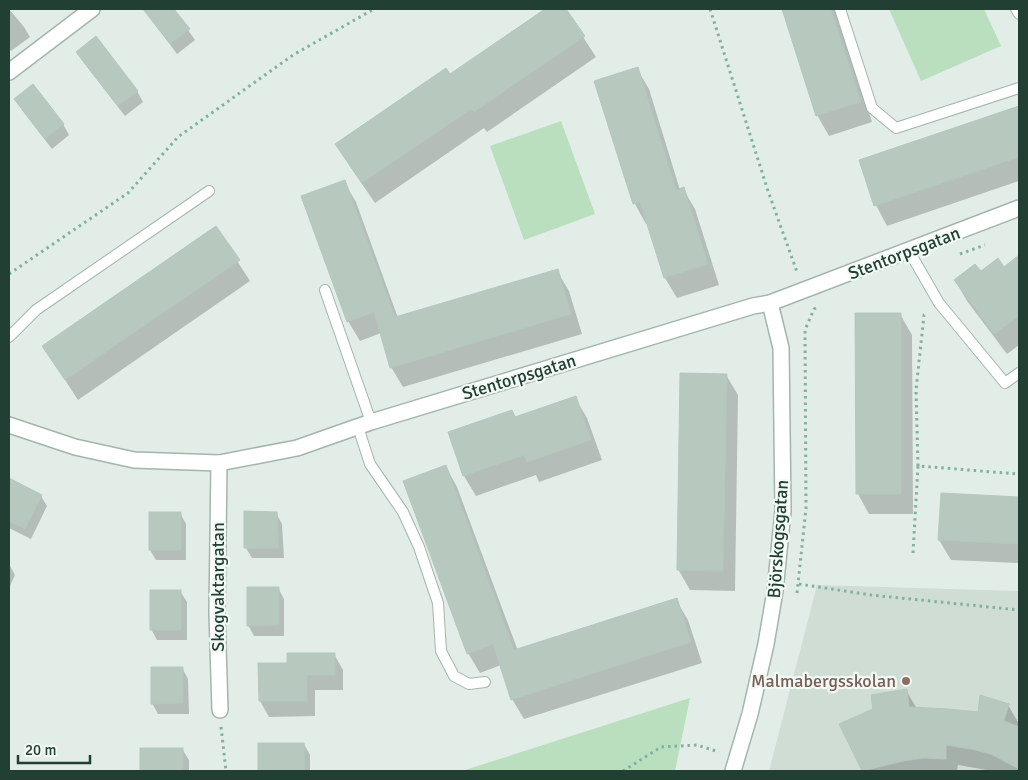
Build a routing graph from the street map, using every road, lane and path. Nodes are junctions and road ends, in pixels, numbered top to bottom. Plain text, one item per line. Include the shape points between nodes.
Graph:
1 (92, 9) edge
2 (374, 9) edge
3 (710, 9) edge
4 (840, 9) edge
5 (1016, 9) edge
6 (1019, 14) edge
7 (9, 72) edge
8 (1019, 88) edge
9 (209, 191) dead end
10 (1019, 208) edge
11 (909, 251) junction
12 (9, 274) edge
13 (325, 290) dead end
14 (805, 290) junction
15 (939, 302) junction
16 (770, 303) junction
17 (9, 337) edge
18 (1019, 373) edge
19 (364, 424) junction
20 (9, 425) edge
21 (219, 463) junction
22 (918, 466) junction
23 (1019, 474) edge
24 (913, 553) dead end
25 (1019, 610) edge
26 (485, 682) dead end
27 (220, 710) joint
28 (735, 765) edge
29 (226, 771) edge
30 (622, 771) edge

1 - 7 street
2 - 12 path via 293,56 178,137 128,193
3 - 14 path via 768,191
4 - 8 lane via 872,108 896,128
5 - 6 lane
9 - 17 lane via 36,310
10 - 11 street, Stentorpsgatan
11 - 14 street, Stentorpsgatan
11 - 15 lane
13 - 19 lane
14 - 16 street, Stentorpsgatan
14 - 25 path via 814,309 805,330 806,508 799,584
15 - 18 lane via 1005,383
15 - 22 path via 924,315 916,390
16 - 19 street, Stentorpsgatan
16 - 28 street, Björskogsgatan via 781,348 783,511 776,591 766,644
19 - 21 street, Stentorpsgatan via 297,448
19 - 26 lane via 370,464 404,512 438,603 441,652 454,676 470,684
20 - 21 street, Stentorpsgatan via 75,447 134,460
21 - 27 street, Skogvaktargatan via 217,613
22 - 23 path
22 - 24 path
27 - 29 path
28 - 30 path via 697,746 661,747

